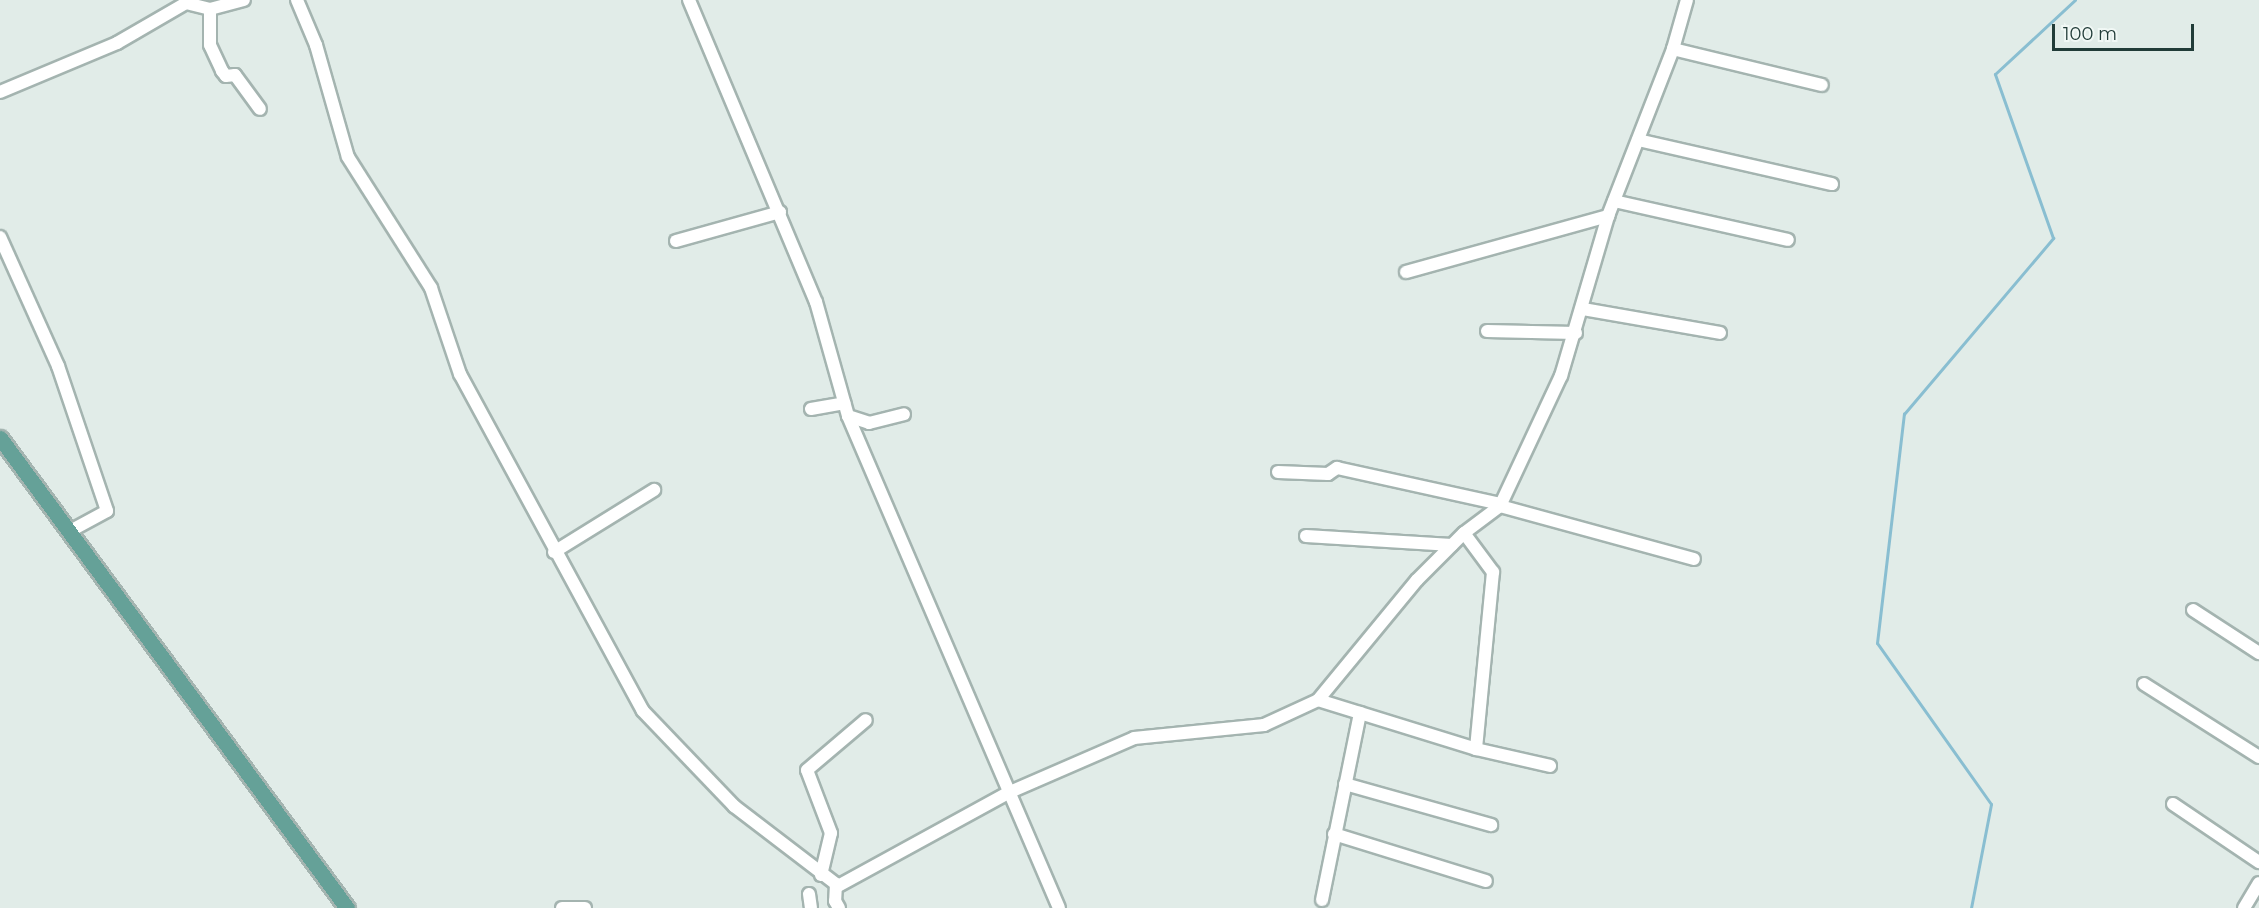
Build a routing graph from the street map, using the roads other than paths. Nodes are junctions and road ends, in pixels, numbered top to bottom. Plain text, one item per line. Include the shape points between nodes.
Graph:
1 (244, 0) edge
2 (297, 0) edge
3 (689, 0) edge
4 (1687, 0) edge
5 (210, 9) junction
6 (1673, 49) junction
7 (1822, 85) dead end
8 (0, 92) edge
9 (260, 109) dead end
10 (1638, 140) junction
11 (1832, 184) dead end
12 (1614, 201) junction
13 (780, 212) junction
14 (1608, 216) junction
15 (0, 237) edge
16 (1788, 240) dead end
17 (676, 241) dead end
18 (1406, 272) dead end
19 (1583, 309) junction
20 (1487, 331) dead end
21 (1576, 333) junction
22 (1720, 333) dead end
23 (844, 403) junction
24 (811, 409) dead end
25 (904, 414) dead end
26 (848, 416) junction
27 (0, 438) edge
28 (1278, 472) dead end
29 (654, 490) dead end
30 (1500, 505) junction
31 (70, 531) junction
32 (1464, 534) junction
33 (1306, 536) dead end
34 (1452, 545) junction
35 (554, 552) junction
36 (1694, 559) dead end
37 (2193, 610) dead end
38 (2259, 654) edge
39 (2144, 684) dead end
40 (1318, 700) junction
41 (1360, 714) junction
42 (866, 720) dead end
43 (1476, 749) junction
44 (2259, 758) edge
45 (1550, 766) dead end
46 (1345, 784) junction
47 (1010, 792) junction
48 (2173, 804) dead end
49 (1491, 825) dead end
50 (1334, 834) junction
51 (2259, 862) edge
52 (821, 875) junction
53 (1486, 881) dead end
54 (2259, 883) edge
55 (838, 886) junction
56 (809, 894) dead end
57 (1322, 900) dead end
58 (347, 908) edge
59 (562, 908) edge
60 (585, 908) edge
61 (811, 908) edge
62 (839, 908) edge
63 (1059, 908) edge
64 (2244, 908) edge

1 - 5 street
2 - 35 street via 316,45 348,157 431,288 460,374
3 - 13 street
4 - 6 street
5 - 8 street via 186,3 117,43
5 - 9 street via 210,45 222,71 226,76 235,75
6 - 7 street
6 - 10 street
10 - 11 street
10 - 12 street
12 - 14 street
12 - 16 street
13 - 17 street
13 - 23 street via 816,302
14 - 18 street
14 - 19 street
15 - 31 street via 58,366 107,511
19 - 21 street
19 - 22 street
20 - 21 street
21 - 30 street via 1561,376
23 - 24 street
23 - 26 street
25 - 26 street via 869,423
26 - 47 street
27 - 31 main road
28 - 30 street via 1328,474 1337,468
29 - 35 street
30 - 32 street
30 - 36 street
31 - 58 main road
32 - 34 street
32 - 43 street via 1493,572
33 - 34 street
34 - 40 street
35 - 52 street via 643,711 734,806
37 - 38 street
39 - 44 street
40 - 41 street
40 - 47 street via 1264,725 1134,738
41 - 43 street
41 - 46 street
42 - 52 street via 807,770 831,833
43 - 45 street
46 - 49 street
46 - 50 street
47 - 55 street
47 - 63 street
48 - 51 street
50 - 53 street
50 - 57 street
52 - 55 street
54 - 64 street
55 - 62 street via 835,901
56 - 61 street
59 - 60 street

